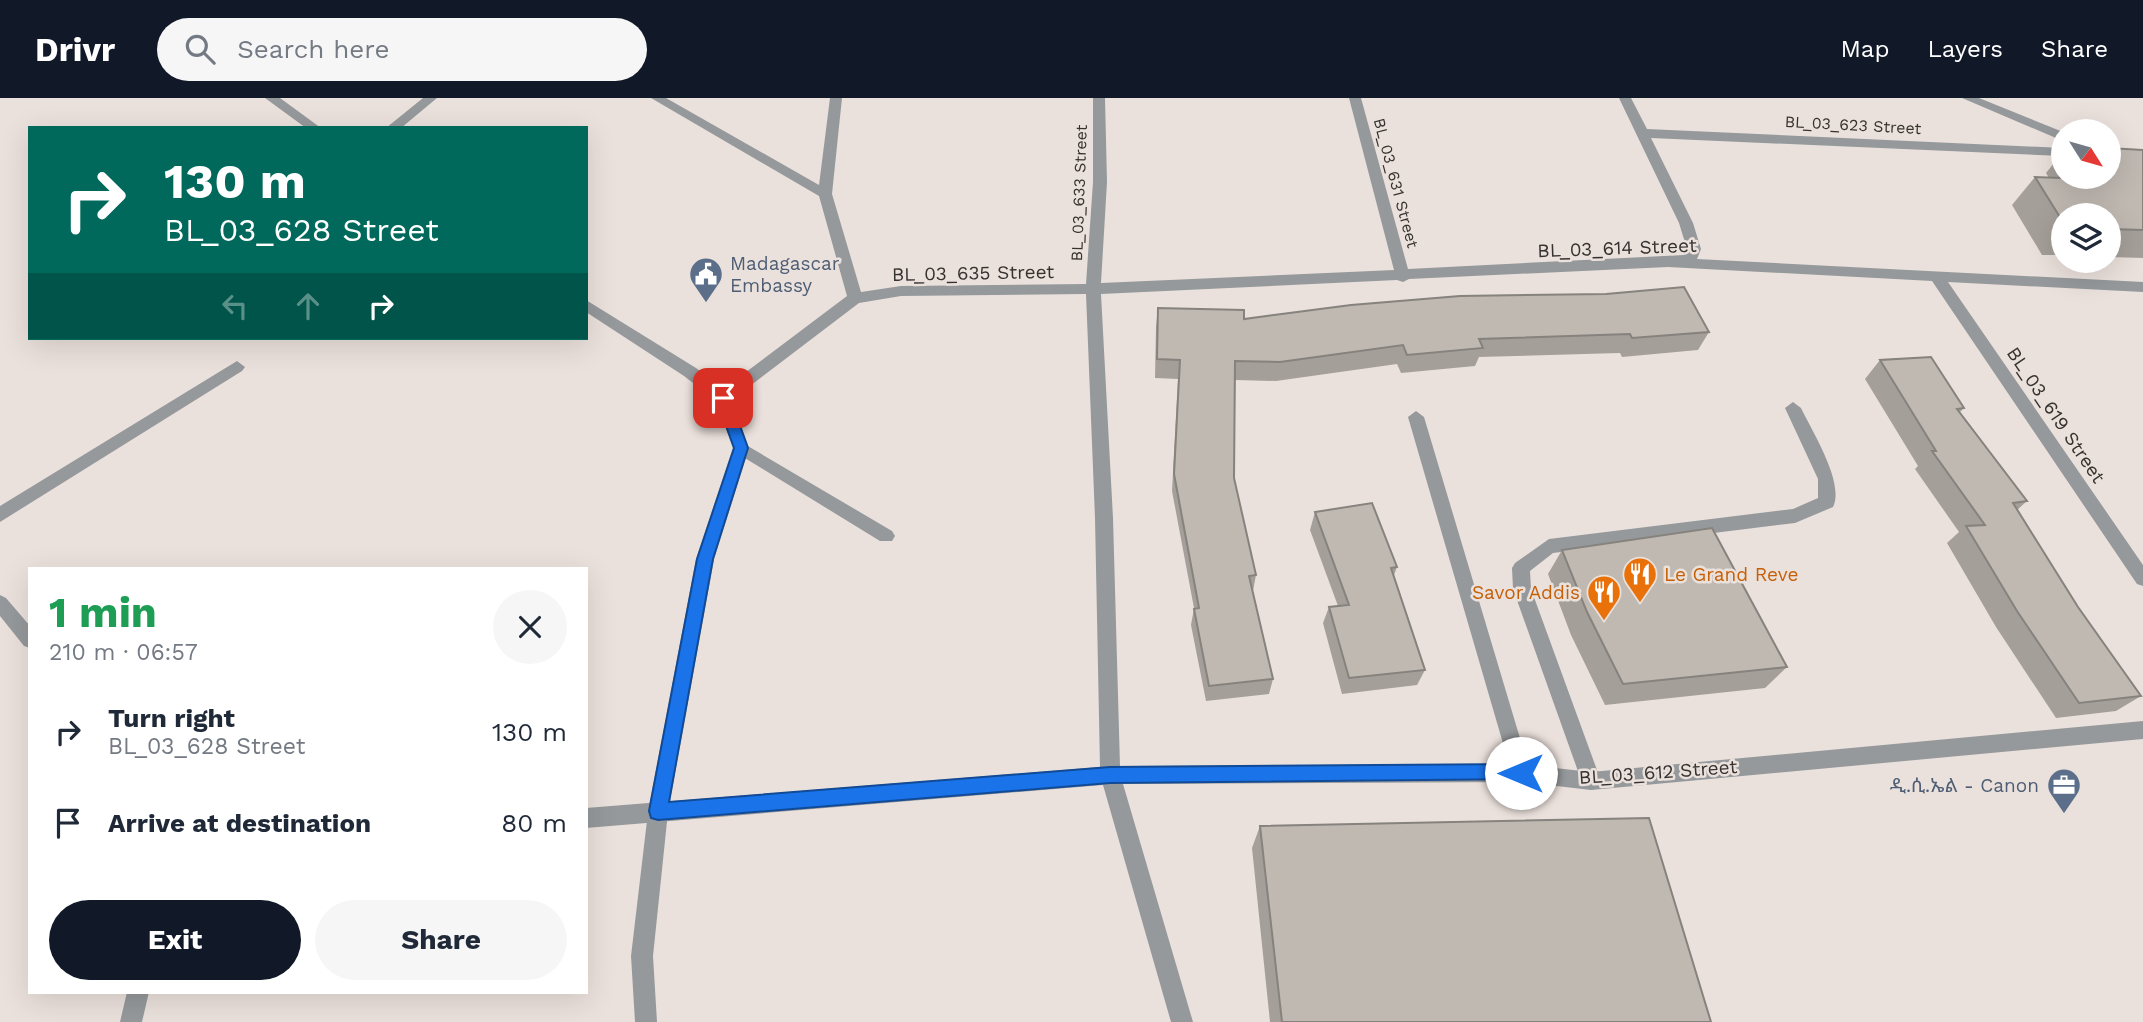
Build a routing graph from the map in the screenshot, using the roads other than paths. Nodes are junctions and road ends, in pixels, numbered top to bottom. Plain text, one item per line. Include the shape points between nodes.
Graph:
1 (271, 98) edge
2 (431, 98) edge
3 (657, 98) edge
4 (836, 98) edge
5 (1099, 98) edge
6 (1355, 98) edge
7 (1625, 98) edge
8 (1968, 98) edge
9 (312, 126) edge
10 (395, 126) edge
11 (2051, 132) edge
12 (1642, 133) junction
13 (2051, 151) edge
14 (825, 194) junction
15 (1668, 262) junction
16 (1935, 274) junction
17 (1403, 277) junction
18 (2143, 287) edge
19 (1093, 289) junction
20 (855, 298) junction
21 (588, 306) edge
22 (237, 367) dead end
23 (723, 398) junction
24 (1793, 408) dead end
25 (1416, 416) dead end
26 (741, 448) junction
27 (0, 515) edge
28 (886, 536) dead end
29 (2143, 579) edge
30 (0, 603) edge
31 (28, 638) edge
32 (2143, 730) edge
33 (1521, 773) junction
34 (1110, 775) junction
35 (1591, 781) junction
36 (658, 811) junction
37 (588, 818) edge
38 (138, 994) edge
39 (131, 1022) edge
40 (646, 1022) edge
41 (1182, 1022) edge

1 - 9 street
2 - 10 street
3 - 14 street
4 - 14 street
5 - 19 street, BL_03_633 Street via 1100,182
6 - 17 street, BL_03_631 Street
7 - 12 street
8 - 11 street
12 - 13 street, BL_03_623 Street
12 - 15 street via 1694,249 1689,260
14 - 20 street
15 - 16 street, BL_03_614 Street
15 - 17 street, BL_03_614 Street
16 - 18 street, BL_03_614 Street
16 - 29 street, BL_03_619 Street
17 - 19 street, BL_03_614 Street
19 - 20 street, BL_03_635 Street via 901,291
19 - 34 street, BL_03_633 Street
20 - 23 street, BL_03_635 Street
21 - 23 street via 691,372
22 - 27 street
23 - 26 street
24 - 35 street via 1826,480 1827,502 1795,516 1549,546 1521,568 1522,589
25 - 33 street
26 - 28 street
26 - 36 street via 705,559
30 - 31 street
32 - 35 street, BL_03_612 Street
33 - 34 street, BL_03_612 Street
33 - 35 street, BL_03_612 Street
34 - 36 street, BL_03_612 Street
34 - 41 street, BL_03_633 Street
36 - 37 street, BL_03_612 Street
36 - 40 street via 642,956
38 - 39 street

